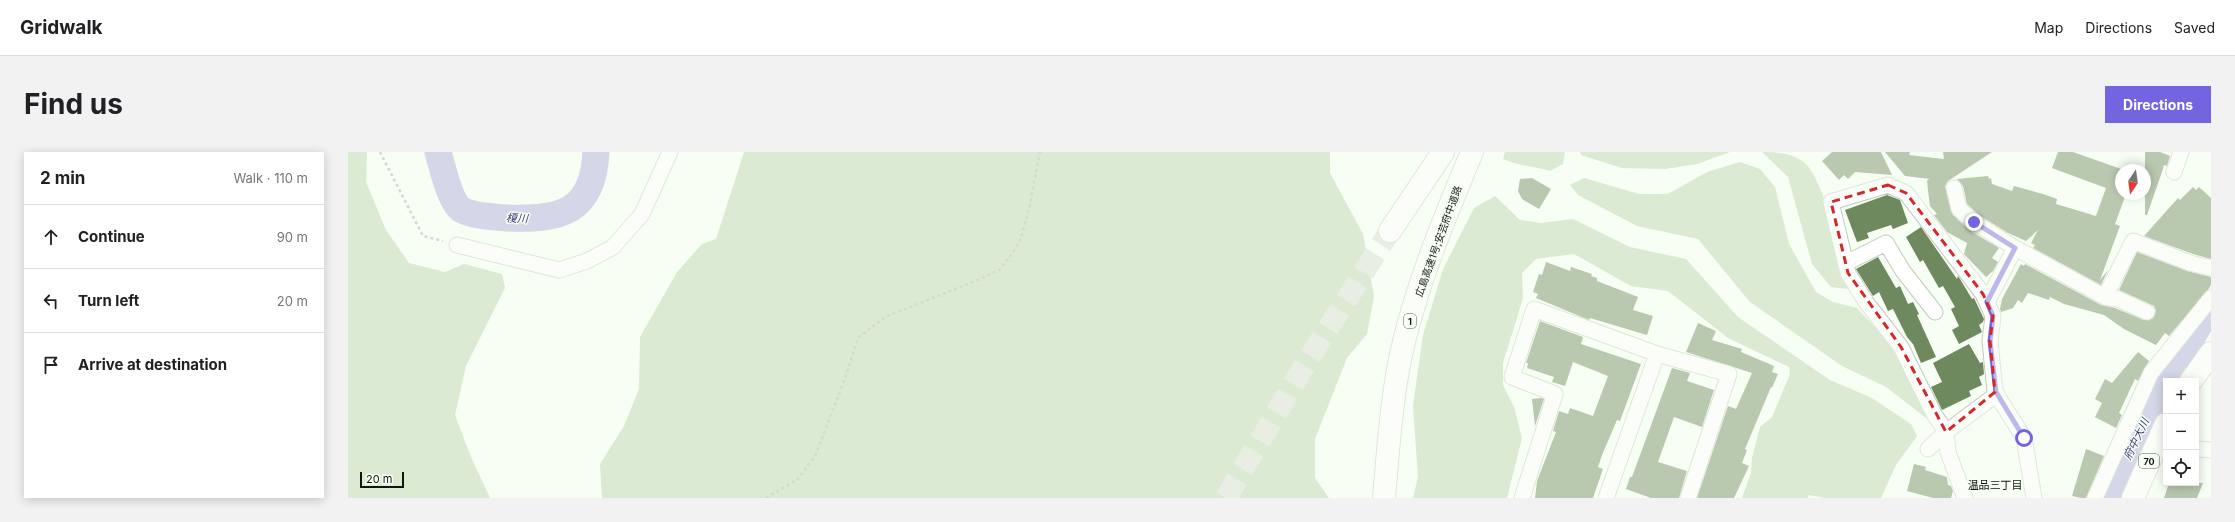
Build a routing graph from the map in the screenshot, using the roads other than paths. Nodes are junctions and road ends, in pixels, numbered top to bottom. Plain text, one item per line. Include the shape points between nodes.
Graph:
1 (670, 152) edge
2 (1443, 152) edge
3 (1472, 152) edge
4 (2181, 152) edge
5 (2174, 172) dead end
6 (1954, 188) dead end
7 (1390, 231) tunnel mouth
8 (457, 245) road end
9 (2015, 248) junction
10 (1846, 263) junction
11 (2211, 268) edge
12 (2105, 297) junction
13 (2211, 298) edge
14 (1987, 302) junction
15 (1935, 312) dead end
16 (2147, 312) dead end
17 (2211, 353) edge
18 (1657, 354) junction
19 (2194, 378) edge
20 (1997, 394) junction
21 (1946, 432) junction
22 (2161, 445) edge
23 (1928, 449) dead end
24 (2199, 449) edge
25 (2211, 450) edge
26 (1384, 498) edge
27 (1522, 498) edge
28 (1606, 498) edge
29 (1688, 498) edge
30 (1965, 498) edge
31 (2034, 498) edge
32 (2094, 498) edge
33 (2133, 498) edge

1 - 8 street via 642,214 613,246 587,261 559,270
2 - 7 main road
3 - 26 main road, 広島高速1号;安芸府中道路 / 1 via 1436,243 1409,322 1394,393
4 - 5 street
6 - 9 street via 1958,209
9 - 12 street
9 - 14 street
10 - 14 street via 1831,202 1888,185 1906,193
10 - 15 street via 1886,243 1903,271
10 - 21 street via 1848,273 1866,302 1901,347 1934,414
11 - 12 street via 2190,263 2133,241
12 - 16 street via 2118,299
13 - 32 street via 2151,373
14 - 20 street via 1993,316 1990,341
17 - 19 main road
18 - 27 street via 1534,309 1512,377 1555,394
18 - 28 street
18 - 29 street via 1729,374
20 - 21 street
20 - 31 street via 2024,438
21 - 23 street
21 - 30 street via 1948,452
22 - 33 main road, 70
24 - 25 street

